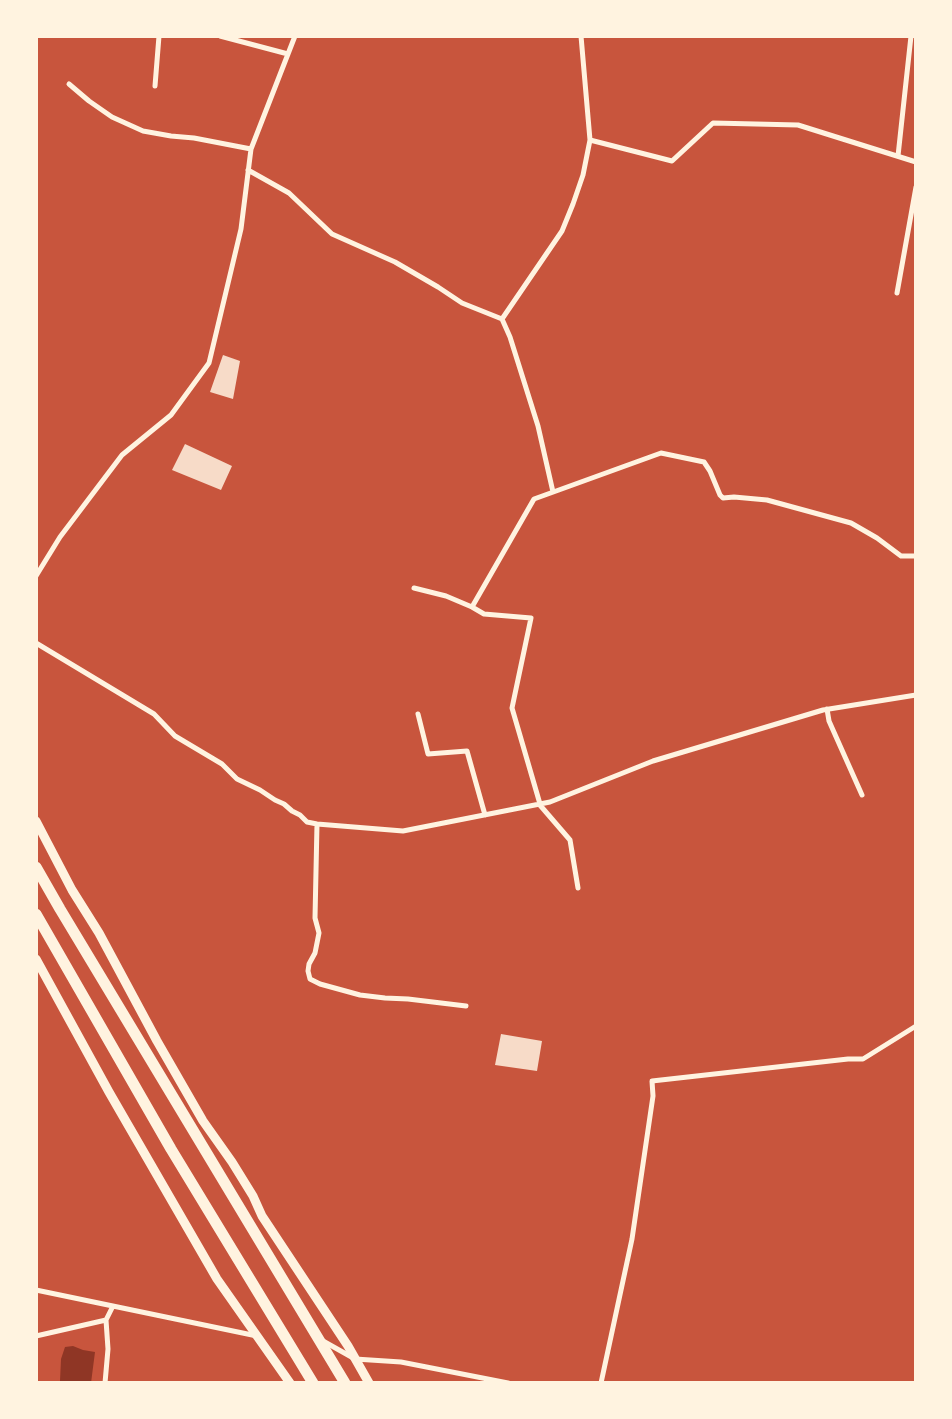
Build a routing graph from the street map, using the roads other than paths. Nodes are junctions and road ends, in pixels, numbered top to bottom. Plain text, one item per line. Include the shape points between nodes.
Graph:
1 (158, 36) edge
2 (220, 36) edge
3 (295, 36) edge
4 (581, 36) edge
5 (911, 36) edge
6 (288, 54) junction
7 (69, 84) dead end
8 (155, 86) dead end
9 (590, 140) junction
10 (251, 149) junction
11 (898, 156) junction
12 (916, 162) edge
13 (248, 170) junction
14 (916, 187) edge
15 (898, 293) dead end
16 (502, 319) junction
17 (553, 492) junction
18 (916, 556) edge
19 (36, 576) edge
20 (414, 588) dead end
21 (472, 607) junction
22 (36, 643) edge
23 (916, 695) edge
24 (827, 709) junction
25 (418, 714) dead end
26 (862, 796) dead end
27 (540, 804) junction
28 (485, 815) junction
29 (36, 821) edge
30 (317, 824) junction
31 (36, 867) edge
32 (578, 888) dead end
33 (36, 914) edge
34 (36, 959) edge
35 (466, 1006) dead end
36 (916, 1026) edge
37 (36, 1290) edge
38 (113, 1306) junction
39 (106, 1320) junction
40 (36, 1336) edge
41 (257, 1336) junction
42 (320, 1339) junction
43 (355, 1359) junction
44 (105, 1383) edge
45 (290, 1383) edge
46 (313, 1383) edge
47 (345, 1383) edge
48 (369, 1383) edge
49 (508, 1383) edge
50 (601, 1383) edge

1 - 8 street
2 - 6 street
3 - 6 street
4 - 9 street
5 - 11 street
6 - 10 street
7 - 10 street via 112,117 143,131
9 - 11 street via 672,161 713,123 798,125
9 - 16 street via 580,183 562,231
10 - 13 street
11 - 12 street
13 - 16 street via 289,193 332,234 395,262 462,303
13 - 19 street via 241,229 209,363 171,415 122,456 60,536
14 - 15 street
16 - 17 street via 538,426
17 - 18 street via 661,453 704,462 723,498 767,500 851,523 901,556
17 - 21 street via 534,499
20 - 21 street
21 - 27 street via 484,614 531,618 512,708
22 - 30 street via 154,714 175,736 222,764 237,779 284,804 307,822
23 - 24 street
24 - 26 street via 829,721
24 - 27 street via 653,761
25 - 28 street via 428,754 468,751
27 - 28 street
27 - 32 street via 570,840
28 - 30 street via 403,831
29 - 43 street via 203,1121
30 - 35 street via 315,918 319,933 309,964 310,979 360,995
31 - 42 highway
33 - 46 highway via 171,1149
34 - 41 street via 216,1279
36 - 50 street via 862,1059 652,1081 632,1239
37 - 38 street
38 - 39 street
38 - 41 street
39 - 40 street
39 - 44 street
41 - 45 street
42 - 43 street
42 - 47 highway
43 - 48 street
43 - 49 street via 401,1362

